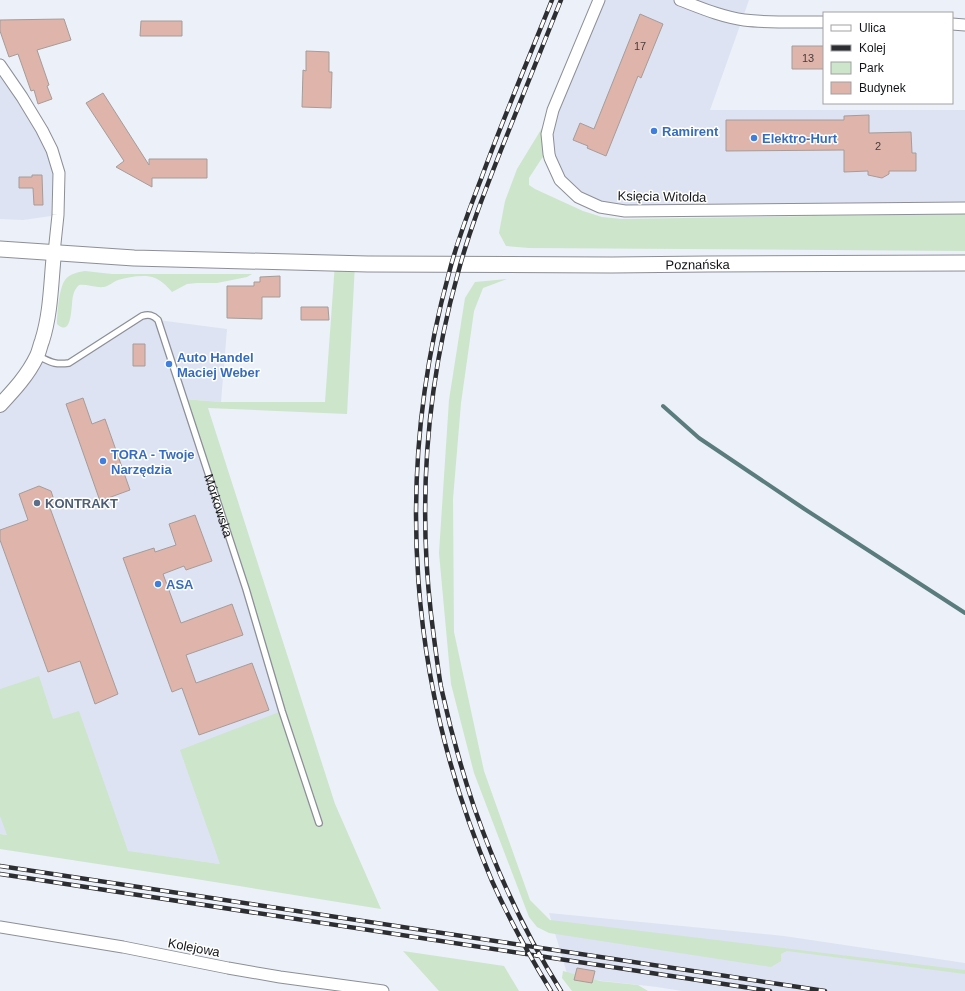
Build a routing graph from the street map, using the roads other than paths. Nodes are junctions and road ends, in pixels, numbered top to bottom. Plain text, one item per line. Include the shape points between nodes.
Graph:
1 (599, 0) edge
2 (680, 0) edge
3 (823, 22) edge
4 (953, 24) edge
5 (965, 24) edge
6 (0, 65) edge
7 (965, 208) edge
8 (0, 249) edge
9 (54, 253) junction
10 (965, 263) edge
11 (37, 355) junction
12 (0, 405) edge
13 (319, 823) dead end
14 (0, 927) edge
15 (382, 991) edge

1 - 7 street, Księcia Witolda via 553,110 547,134 550,158 560,180 578,197 600,207 625,211
2 - 3 street via 743,20
4 - 5 street
6 - 9 street via 42,130 59,173
8 - 9 main road, Poznańska
9 - 10 main road, Poznańska via 134,258 368,264
9 - 11 street via 49,310
11 - 12 street via 16,388
11 - 13 lane, Mórkowska via 50,362 69,363 142,316 153,315 158,320
14 - 15 street, Kolejowa via 280,977

